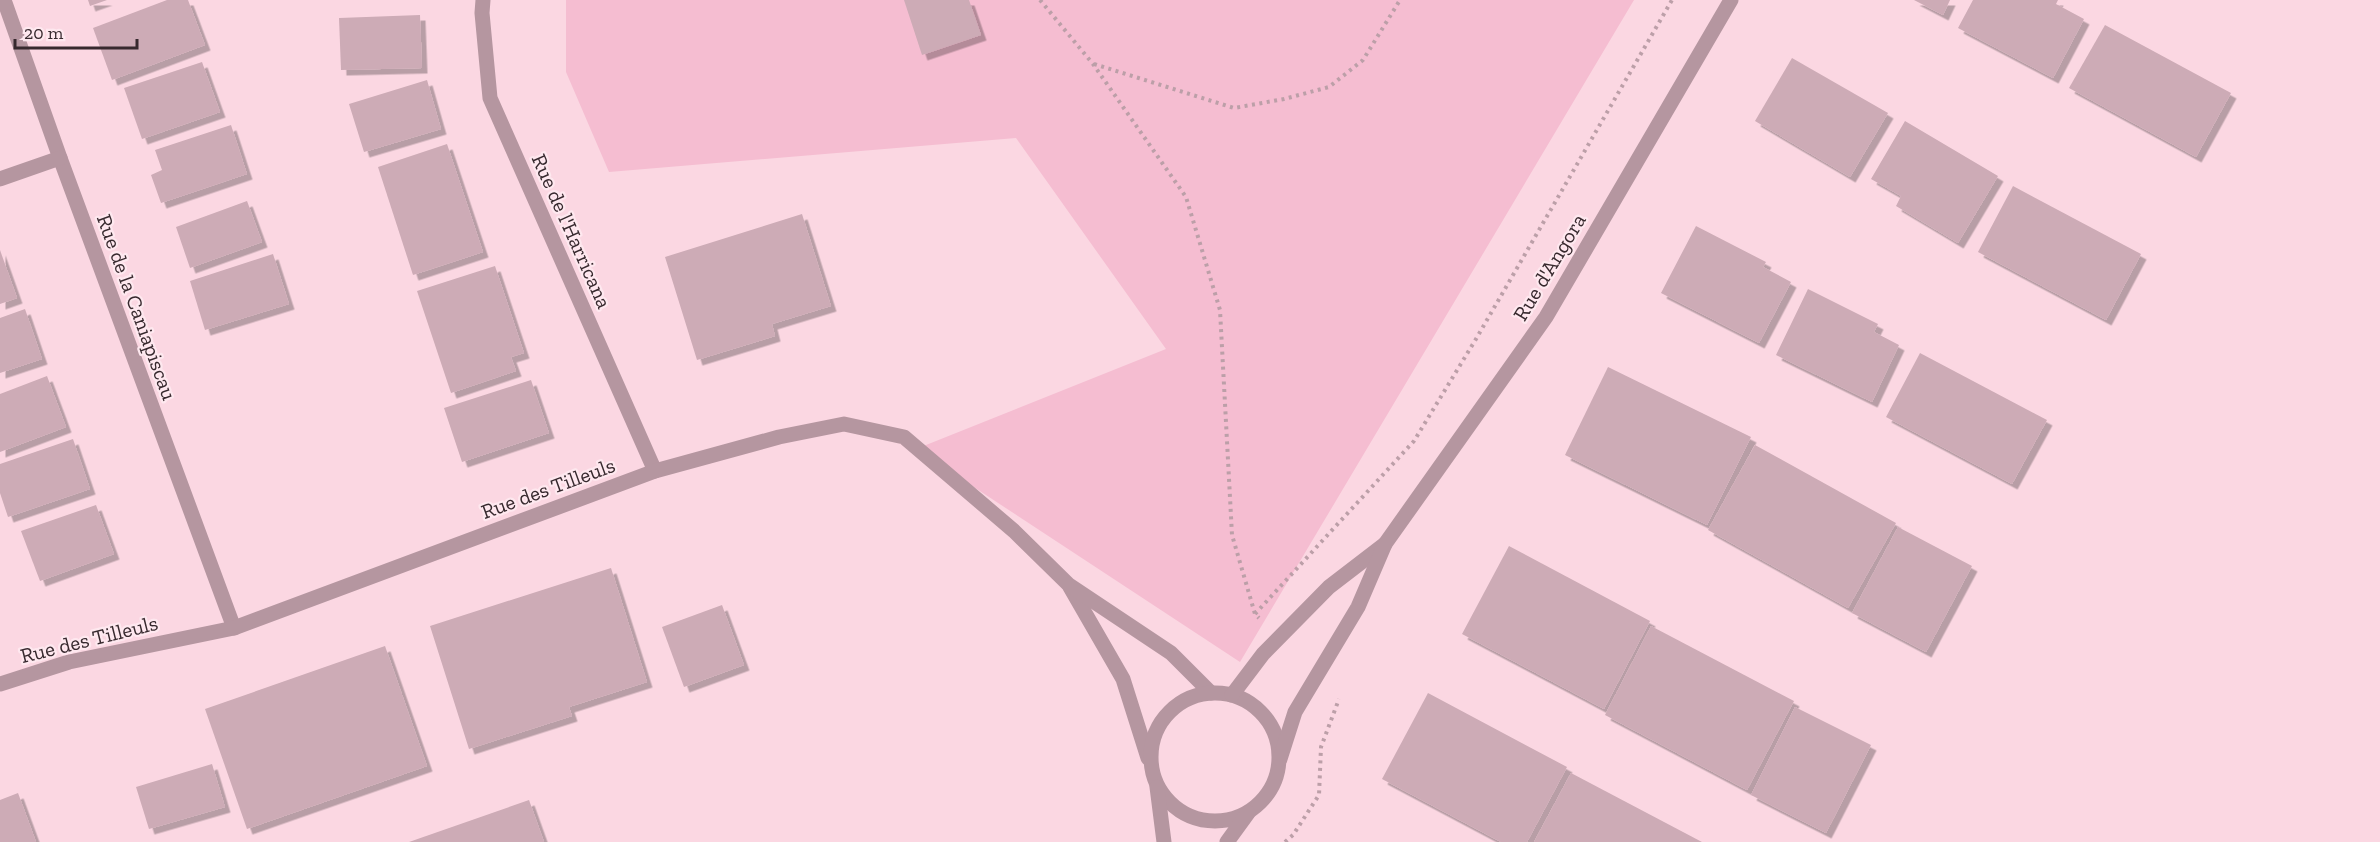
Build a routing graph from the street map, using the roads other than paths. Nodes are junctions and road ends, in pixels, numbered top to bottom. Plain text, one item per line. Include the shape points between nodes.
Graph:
1 (4, 0) edge
2 (483, 0) edge
3 (1731, 0) edge
4 (60, 158) junction
5 (0, 179) edge
6 (655, 471) junction
7 (1385, 544) junction
8 (1069, 585) junction
9 (234, 628) junction
10 (0, 684) edge
11 (1210, 693) junction
12 (1232, 695) junction
13 (1280, 759) junction
14 (1151, 767) junction
15 (1157, 787) junction
16 (1249, 812) junction
17 (1164, 842) edge
18 (1227, 842) edge

1 - 4 street, Rue de la Caniapiscau
2 - 6 street, Rue de l'Harricana via 490,98
3 - 7 street, Rue d'Angora via 1546,317
4 - 5 street
4 - 9 street, Rue de la Caniapiscau
6 - 8 street, Rue des Tilleuls via 779,437 844,424 904,437 1014,531
6 - 9 street, Rue des Tilleuls
7 - 12 street, Rue d'Angora via 1329,586 1263,654
7 - 13 street, Rue d'Angora via 1358,607 1295,712
8 - 11 street, Rue des Tilleuls via 1172,653
8 - 14 street, Rue des Tilleuls via 1123,679
9 - 10 street, Rue des Tilleuls via 69,662
11 - 12 street
11 - 14 street via 1189,698 1158,726 1151,746
12 - 13 street via 1252,704 1267,718 1277,738
13 - 16 street via 1276,779 1265,798
14 - 15 street
15 - 16 street via 1170,804 1188,816 1208,822 1229,820
15 - 17 street
16 - 18 street

